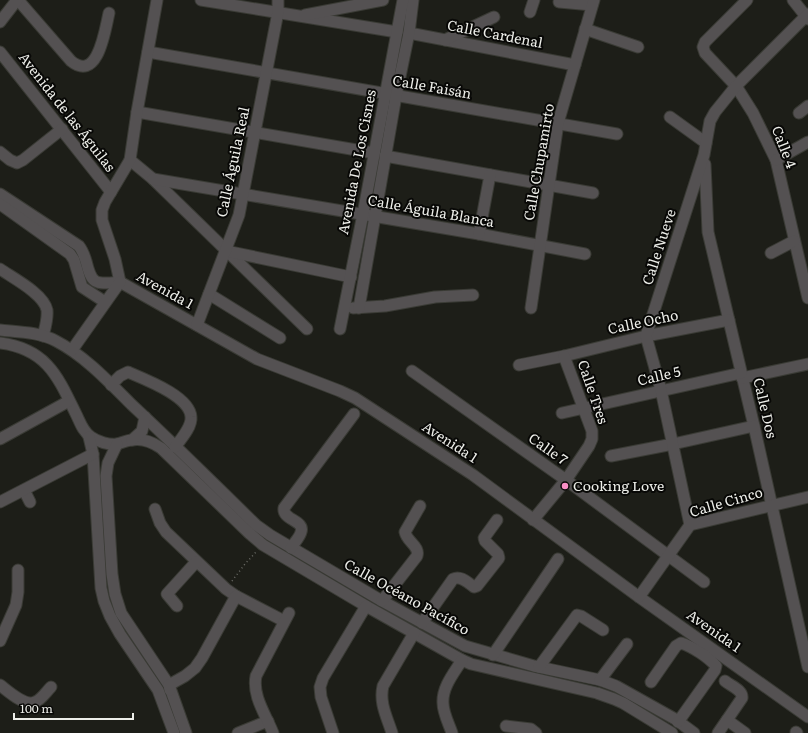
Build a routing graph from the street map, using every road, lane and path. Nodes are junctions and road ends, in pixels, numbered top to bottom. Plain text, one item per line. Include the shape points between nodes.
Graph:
1 (18, 0) edge
2 (157, 0) edge
3 (201, 0) edge
4 (278, 0) edge
5 (383, 0) edge
6 (403, 0) edge
7 (413, 0) edge
8 (534, 0) edge
9 (747, 0) edge
10 (793, 0) edge
11 (559, 2) dead end
12 (593, 3) edge
13 (278, 12) junction
14 (530, 12) dead end
15 (109, 13) dead end
16 (297, 16) junction
17 (807, 16) edge
18 (494, 17) dead end
19 (0, 22) edge
20 (585, 29) junction
21 (397, 32) junction
22 (409, 33) junction
23 (445, 40) junction
24 (638, 47) dead end
25 (0, 52) edge
26 (148, 52) junction
27 (575, 65) junction
28 (266, 72) junction
29 (736, 86) junction
30 (391, 95) junction
31 (137, 112) junction
32 (670, 117) dead end
33 (558, 123) junction
34 (62, 129) junction
35 (255, 132) junction
36 (616, 134) dead end
37 (808, 142) edge
38 (706, 143) junction
39 (0, 152) edge
40 (374, 153) junction
41 (704, 155) junction
42 (385, 156) junction
43 (130, 160) junction
44 (776, 160) junction
45 (490, 175) junction
46 (153, 179) junction
47 (550, 185) junction
48 (111, 192) junction
49 (593, 193) dead end
50 (0, 194) edge
51 (243, 195) junction
52 (0, 204) edge
53 (363, 214) junction
54 (24, 216) junction
55 (375, 216) junction
56 (479, 234) junction
57 (794, 241) junction
58 (541, 246) junction
59 (74, 250) junction
60 (226, 251) junction
61 (771, 253) dead end
62 (585, 254) dead end
63 (0, 269) edge
64 (351, 277) junction
65 (120, 282) junction
66 (99, 283) junction
67 (92, 294) junction
68 (209, 294) junction
69 (473, 295) dead end
70 (808, 298) edge
71 (105, 302) junction
72 (359, 308) junction
73 (531, 308) dead end
74 (344, 309) junction
75 (729, 320) junction
76 (197, 325) junction
77 (307, 329) dead end
78 (340, 329) dead end
79 (0, 330) edge
80 (44, 336) junction
81 (646, 336) junction
82 (280, 338) dead end
83 (0, 343) edge
84 (72, 350) junction
85 (564, 356) junction
86 (519, 364) dead end
87 (808, 364) edge
88 (412, 371) dead end
89 (742, 375) junction
90 (112, 385) junction
91 (661, 390) junction
92 (70, 401) junction
93 (583, 409) junction
94 (562, 413) dead end
95 (354, 414) dead end
96 (145, 417) junction
97 (754, 426) junction
98 (1, 434) edge
99 (90, 437) junction
100 (132, 440) junction
101 (117, 444) junction
102 (674, 444) junction
103 (176, 447) junction
104 (93, 454) junction
105 (611, 456) dead end
106 (566, 480) junction
107 (24, 490) junction
108 (808, 497) edge
109 (0, 502) edge
110 (30, 502) dead end
111 (772, 505) junction
112 (420, 506) dead end
113 (155, 509) dead end
114 (497, 520) dead end
115 (533, 520) junction
116 (690, 525) junction
117 (263, 545) junction
118 (291, 548) junction
119 (668, 556) junction
120 (558, 559) dead end
121 (312, 560) junction
122 (196, 562) junction
123 (18, 570) dead end
124 (306, 570) junction
125 (704, 582) dead end
126 (226, 589) junction
127 (236, 596) junction
128 (639, 597) junction
129 (382, 601) junction
130 (177, 606) dead end
131 (366, 606) junction
132 (422, 623) junction
133 (603, 630) dead end
134 (414, 633) junction
135 (0, 641) edge
136 (627, 644) dead end
137 (493, 655) junction
138 (462, 660) junction
139 (539, 667) junction
140 (808, 667) edge
141 (600, 680) junction
142 (651, 682) dead end
143 (724, 682) dead end
144 (0, 685) edge
145 (169, 685) junction
146 (51, 687) dead end
147 (628, 692) junction
148 (623, 703) junction
149 (808, 716) edge
150 (728, 720) junction
151 (268, 721) junction
152 (678, 722) junction
153 (506, 726) dead end
154 (173, 731) edge
155 (186, 733) edge
156 (238, 733) edge
157 (273, 733) edge
158 (334, 733) edge
159 (392, 733) edge
160 (452, 733) edge
161 (536, 733) edge
162 (672, 733) edge
163 (694, 733) edge
164 (718, 733) edge
165 (745, 733) edge

1 - 15 street via 77,66 84,67 93,63
1 - 19 street
2 - 26 street
3 - 13 street
4 - 13 street, Calle Águila Real
5 - 16 street
6 - 21 street, Avenida De Los Cisnes
7 - 22 street, Avenida De Los Cisnes
8 - 14 street
9 - 29 street, Calle 4 via 703,47 705,53
10 - 17 street
11 - 12 street
12 - 20 street, Calle Chupamirto
13 - 16 street
13 - 28 street, Calle Águila Real
16 - 21 street
17 - 29 street, Calle Nueve
18 - 23 street
20 - 24 street
20 - 27 street, Calle Chupamirto
21 - 30 street, Avenida De Los Cisnes
22 - 23 street, Calle Cardenal
22 - 30 street, Avenida De Los Cisnes
23 - 27 street, Calle Cardenal
25 - 34 street, Avenida de las Águilas
26 - 28 street, Calle Faisán
26 - 31 street
27 - 33 street, Calle Chupamirto
28 - 30 street, Calle Faisán
28 - 35 street, Calle Águila Real
29 - 38 street, Calle Nueve via 710,121
29 - 44 street, Calle 4 via 753,113
30 - 33 street, Calle Faisán
30 - 40 street, Avenida De Los Cisnes
30 - 42 street, Avenida De Los Cisnes
31 - 35 street
31 - 43 street
32 - 38 street
33 - 36 street, Calle Faisán
33 - 47 street, Calle Chupamirto
34 - 39 street via 17,163
34 - 48 street, Avenida de las Águilas
35 - 40 street
35 - 51 street, Calle Águila Real
37 - 44 street
38 - 41 street, Calle Nueve
40 - 53 street, Avenida De Los Cisnes
41 - 75 street, Calle Dos via 708,232
41 - 81 street, Calle Nueve
42 - 45 street
42 - 55 street, Avenida De Los Cisnes
43 - 46 street
43 - 48 street
44 - 57 street, Calle 4
45 - 47 street
45 - 56 street
46 - 51 street, Calle Águila Blanca
46 - 60 street
47 - 49 street
47 - 58 street, Calle Chupamirto
48 - 65 street via 102,210 102,220
50 - 54 street
51 - 53 street, Calle Águila Blanca
51 - 60 street, Calle Águila Real
52 - 54 street
53 - 55 street, Calle Águila Blanca
53 - 64 street, Avenida De Los Cisnes
54 - 59 street
55 - 56 street, Calle Águila Blanca
55 - 72 street, Avenida De Los Cisnes
56 - 58 street, Calle Águila Blanca
57 - 61 street
57 - 70 street, Calle 4
58 - 62 street, Calle Águila Blanca
58 - 73 street, Calle Chupamirto
59 - 66 street via 84,253 91,278
59 - 67 street via 80,283
60 - 64 street
60 - 68 street, Calle Águila Real
60 - 77 street
63 - 80 street via 44,302 47,311
64 - 74 street, Avenida De Los Cisnes
65 - 66 street
65 - 71 street, Avenida 1
65 - 76 street, Avenida 1
66 - 67 street
67 - 71 street
68 - 76 street, Calle Águila Real
68 - 82 street
69 - 72 street
71 - 84 street, Avenida 1
72 - 74 street
74 - 78 street, Avenida De Los Cisnes
75 - 81 street, Calle Ocho
75 - 89 street, Calle Dos
76 - 115 street, Avenida 1 via 257,359 355,398 473,475
79 - 80 street, Calle Océano Pacífico
80 - 84 street, Calle Océano Pacífico
81 - 85 street, Calle Ocho
81 - 91 street
83 - 92 street via 19,348 44,361 59,380
84 - 90 street, Calle Océano Pacífico
85 - 86 street, Calle Ocho
85 - 93 street, Calle Tres
87 - 89 street
88 - 106 street, Calle 7
89 - 91 street, Calle 5
89 - 97 street, Calle Dos
90 - 96 street, Calle Océano Pacífico
90 - 103 street via 128,372 154,383 180,399 188,408 191,417 189,426
91 - 93 street, Calle 5
91 - 102 street
92 - 98 street
92 - 99 street via 83,430
93 - 94 street, Calle 5
93 - 106 street, Calle Tres via 592,431 592,439
95 - 118 street via 284,508 286,515 301,527 301,532
96 - 100 street via 142,431
96 - 103 street, Calle Océano Pacífico
97 - 102 street
97 - 111 street, Calle Dos
99 - 101 street, Calle Océano Pacífico
99 - 104 street
100 - 101 street, Calle Océano Pacífico
100 - 117 street, Calle Océano Pacífico via 152,442 161,448
101 - 145 street via 108,463 106,476 114,594 127,623
102 - 105 street
102 - 116 street
103 - 118 street, Calle Océano Pacífico via 256,525
104 - 107 street
104 - 154 street via 101,588 104,601 120,634 158,690
106 - 115 street
106 - 119 street, Calle 7
107 - 109 street
107 - 110 street
108 - 111 street, Calle Cinco
111 - 116 street, Calle Cinco
111 - 140 street, Calle Dos
112 - 129 street via 405,532 407,539 417,548 418,556
113 - 122 street via 166,532
114 - 132 street via 484,538 499,558 477,586 474,587 460,578 454,579
115 - 128 street, Avenida 1
116 - 119 street, Calle Cinco
117 - 124 street, Calle Océano Pacífico
117 - 126 path
118 - 121 street, Calle Océano Pacífico
119 - 125 street, Calle 7
119 - 128 street, Calle Cinco
120 - 137 street
121 - 124 street
121 - 129 street, Calle Océano Pacífico
122 - 126 street
122 - 130 street via 168,594
123 - 135 street via 16,605
124 - 131 street, Calle Océano Pacífico
126 - 127 street
127 - 145 street via 202,658 185,676
127 - 151 street via 286,617 254,683
128 - 149 street, Avenida 1
129 - 132 street, Calle Océano Pacífico
131 - 134 street, Calle Océano Pacífico
131 - 158 street via 320,687
132 - 137 street, Calle Océano Pacífico via 465,646
133 - 139 street via 577,615
134 - 138 street, Calle Océano Pacífico
134 - 159 street via 382,686 382,705
136 - 141 street
137 - 139 street, Calle Océano Pacífico
138 - 148 street, Calle Océano Pacífico via 597,693
138 - 160 street via 443,693 442,703
139 - 141 street, Calle Océano Pacífico
141 - 147 street, Calle Océano Pacífico
142 - 152 street via 676,646 681,643 716,666
143 - 150 street via 743,695
144 - 146 street via 30,704 36,702
145 - 154 street
145 - 155 street
147 - 148 street
147 - 152 street, Calle Océano Pacífico
148 - 162 street, Calle Océano Pacífico
150 - 164 street
150 - 165 street
151 - 156 street
151 - 157 street
152 - 163 street, Calle Océano Pacífico
153 - 161 street via 531,729

